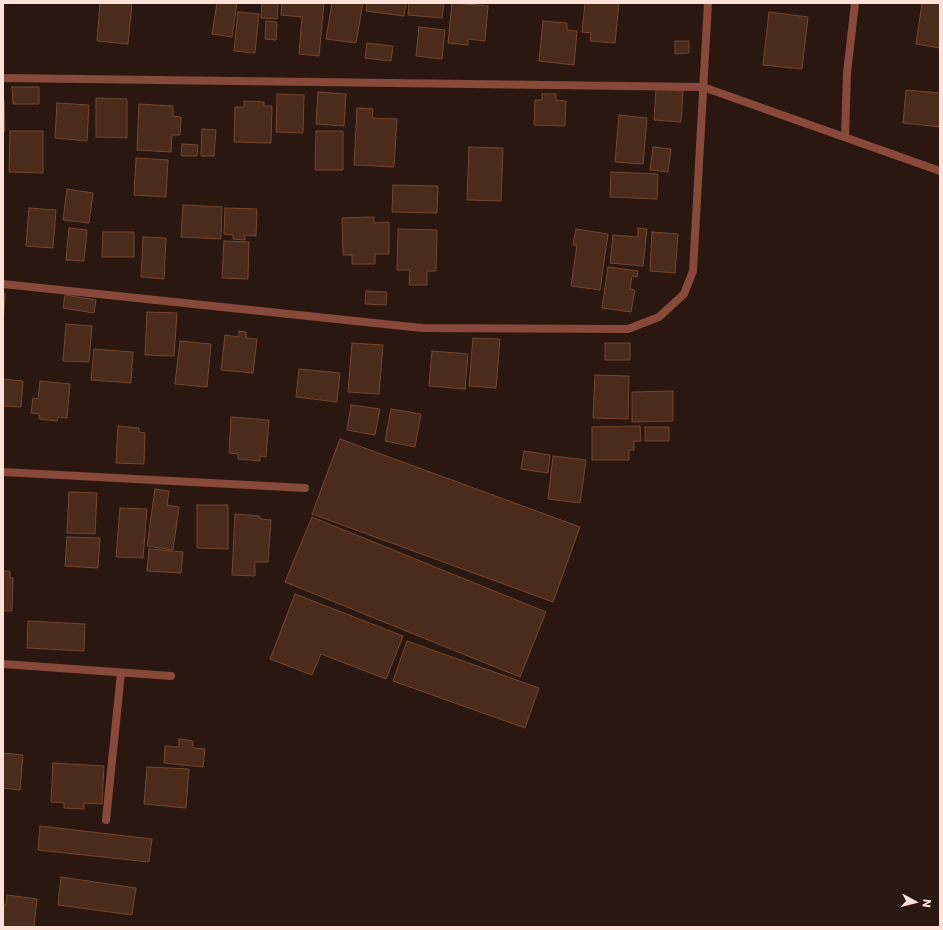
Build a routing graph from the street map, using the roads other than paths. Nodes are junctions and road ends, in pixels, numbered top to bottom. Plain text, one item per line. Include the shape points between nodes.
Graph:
1 (708, 3) edge
2 (855, 3) edge
3 (3, 78) edge
4 (703, 87) junction
5 (845, 137) junction
6 (940, 171) edge
7 (3, 284) edge
8 (3, 472) edge
9 (305, 488) dead end
10 (3, 664) edge
11 (121, 673) junction
12 (171, 676) dead end
13 (106, 820) dead end

1 - 4 street
2 - 5 street via 847,73
3 - 4 street
4 - 5 street
4 - 7 street via 693,271 684,294 659,317 628,329 422,328
5 - 6 street
8 - 9 street
10 - 11 street
11 - 12 street
11 - 13 street

